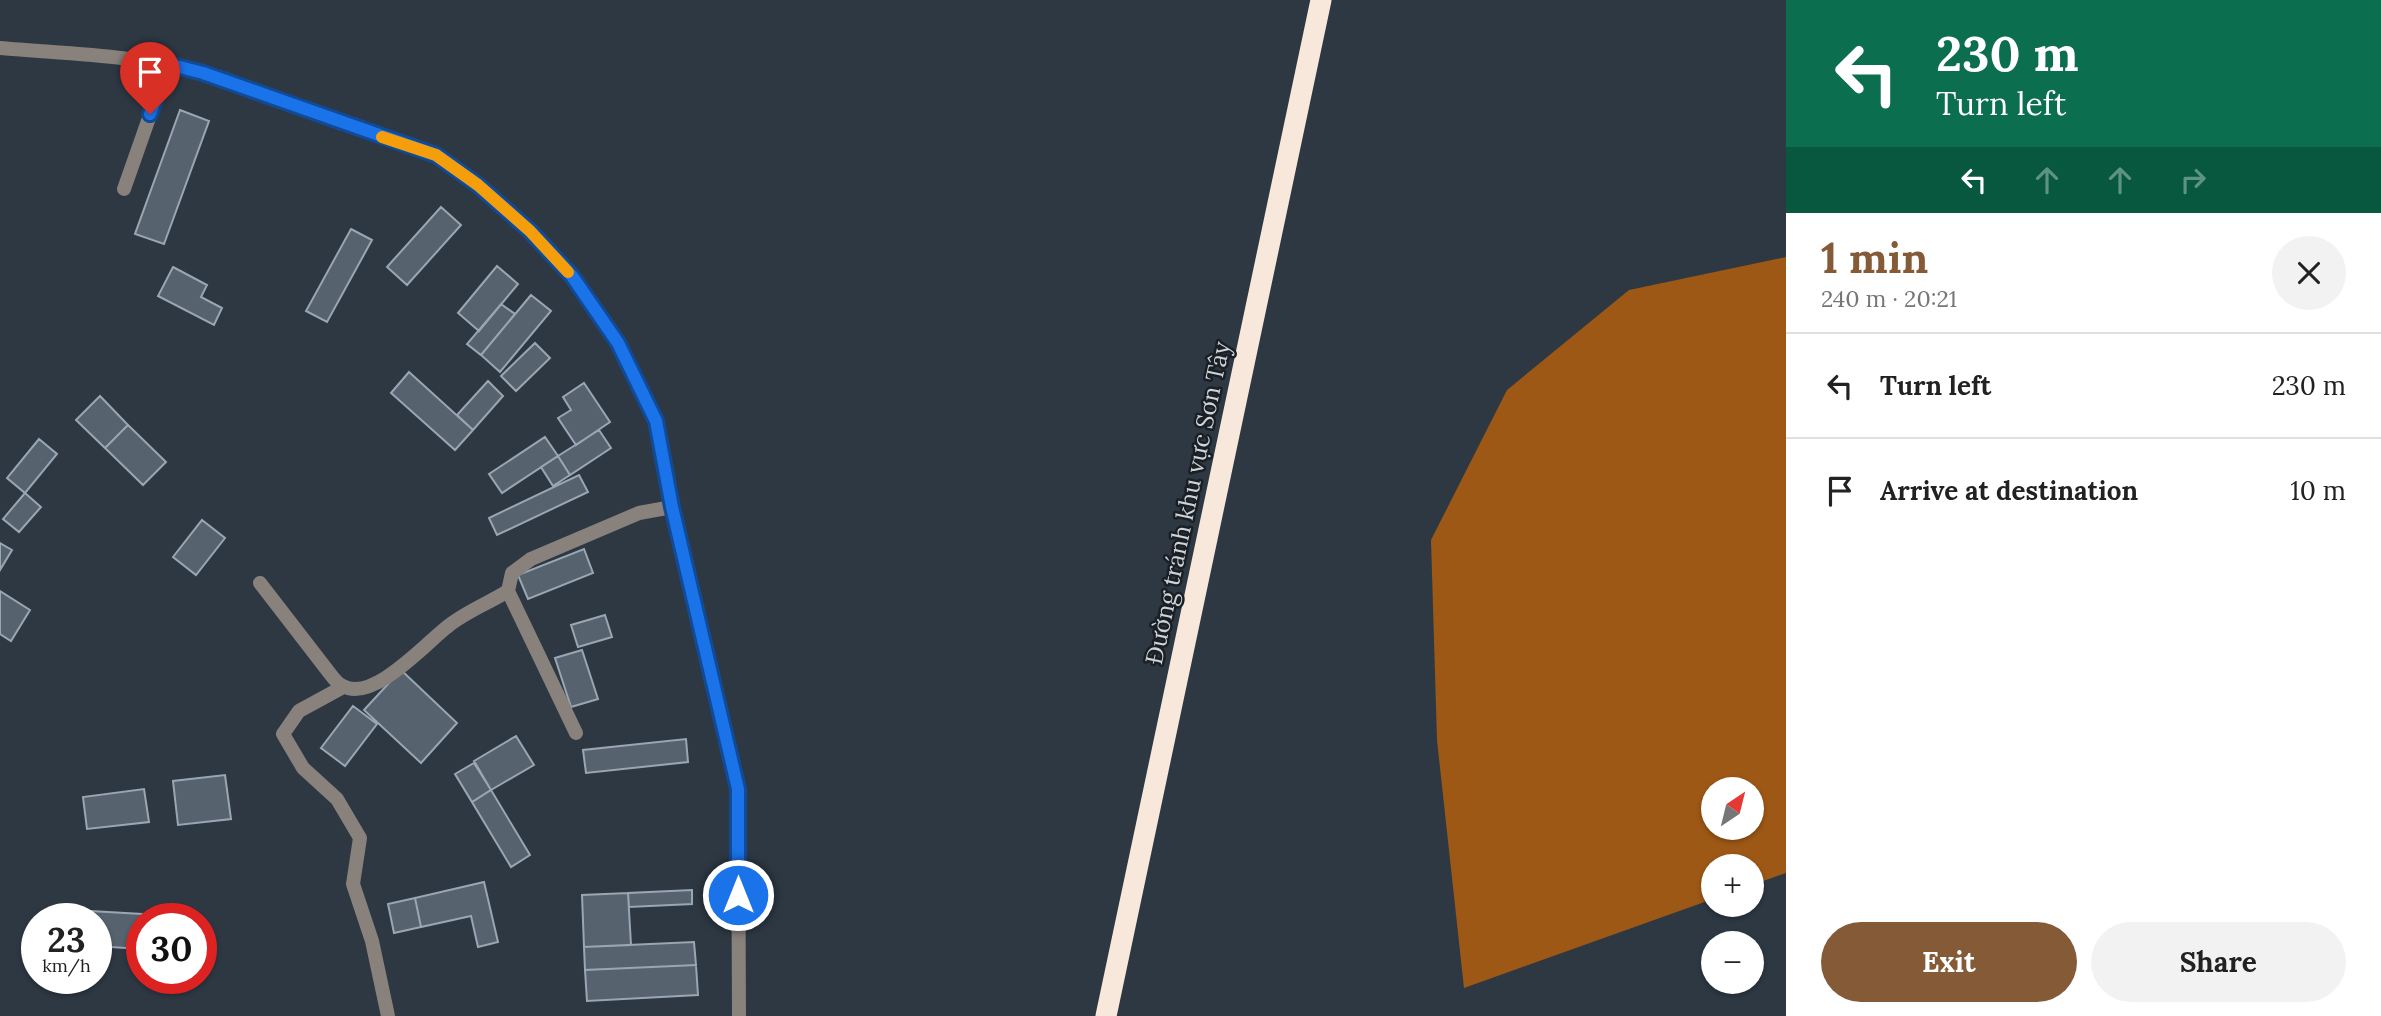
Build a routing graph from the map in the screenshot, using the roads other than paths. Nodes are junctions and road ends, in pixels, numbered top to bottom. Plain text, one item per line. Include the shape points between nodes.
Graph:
1 (1321, 0) edge
2 (0, 48) edge
3 (168, 64) junction
4 (124, 189) dead end
5 (672, 507) junction
6 (260, 583) dead end
7 (508, 592) junction
8 (343, 687) junction
9 (576, 733) dead end
10 (388, 1016) edge
11 (738, 1016) edge
12 (1106, 1016) edge

1 - 12 highway, Đường tránh khu vực Sơn Tây
2 - 3 street
3 - 4 street
3 - 5 street via 436,155 509,212 572,276 618,343 656,421
5 - 7 street via 639,513 531,559 512,573
5 - 11 street via 738,789
6 - 8 street
7 - 8 street via 449,625 398,670 370,686
7 - 9 street
8 - 10 street via 299,711 283,734 303,768 337,799 360,838 353,884 372,941

